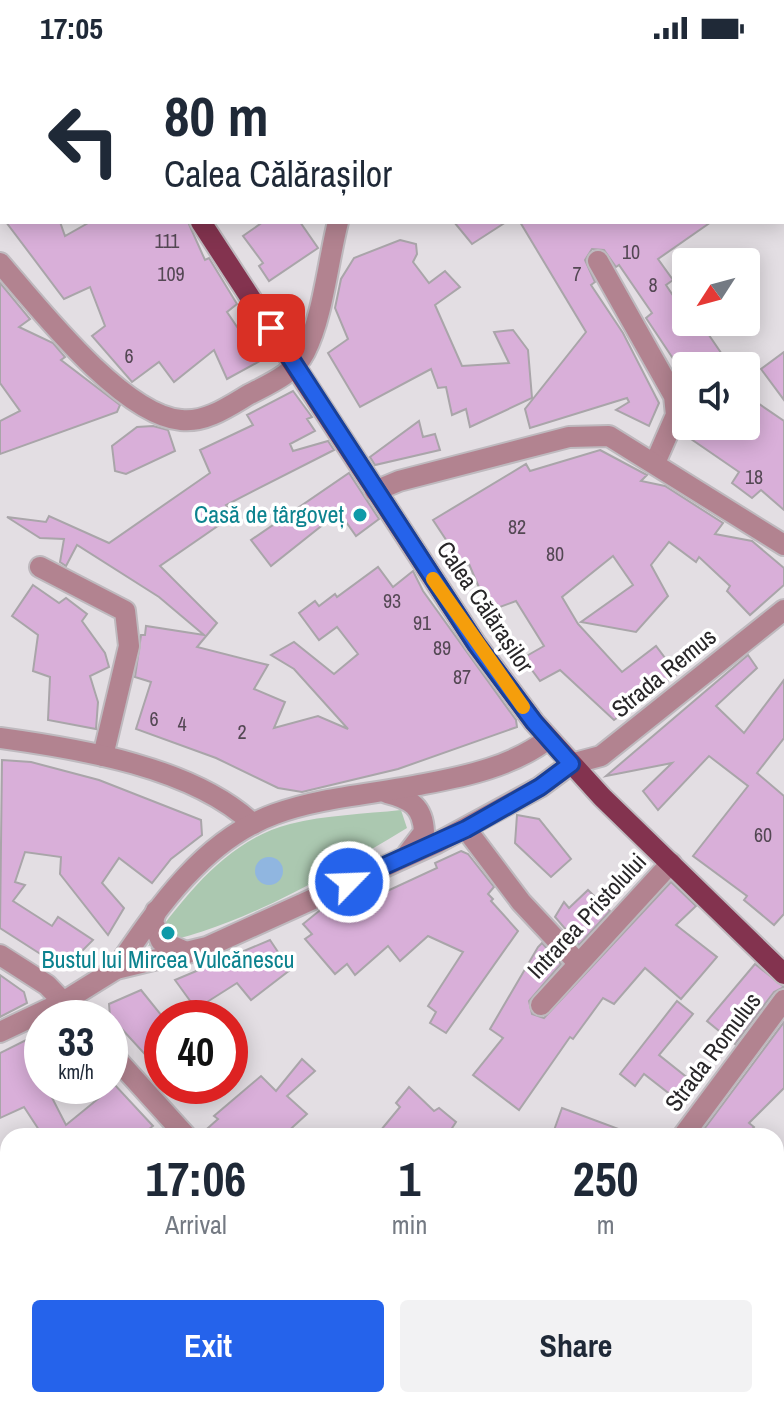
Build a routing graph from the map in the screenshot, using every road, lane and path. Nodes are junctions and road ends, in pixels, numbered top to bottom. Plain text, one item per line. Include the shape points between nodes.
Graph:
1 (202, 224) edge
2 (338, 224) edge
3 (598, 261) dead end
4 (0, 263) edge
5 (295, 367) junction
6 (655, 463) junction
7 (375, 491) junction
8 (784, 545) edge
9 (40, 567) dead end
10 (784, 610) edge
11 (0, 738) edge
12 (548, 739) junction
13 (103, 756) junction
14 (571, 764) junction
15 (384, 792) junction
16 (253, 824) junction
17 (466, 829) junction
18 (402, 858) junction
19 (671, 863) junction
20 (156, 911) junction
21 (188, 953) junction
22 (0, 955) edge
23 (578, 963) junction
24 (116, 969) junction
25 (784, 974) edge
26 (61, 1000) edge
27 (66, 1000) edge
28 (784, 1000) edge
29 (541, 1005) dead end
30 (24, 1021) edge
31 (0, 1032) edge
32 (128, 1072) edge
33 (179, 1128) edge
34 (689, 1128) edge

1 - 5 main road, Calea Călărașilor
2 - 5 street via 311,336
3 - 6 street via 674,396 676,415
4 - 5 street via 79,351 155,413 181,420 204,418
5 - 7 main road, Calea Călărașilor
6 - 7 street via 609,436 591,435 486,458
6 - 8 street
7 - 12 main road, Calea Călărașilor via 476,644
9 - 13 street via 125,611 129,646
10 - 14 street, Strada Remus via 601,756
11 - 13 street
12 - 14 main road, Calea Călărașilor
12 - 15 street via 509,762
13 - 16 street via 206,790
14 - 17 street, Strada Remus
14 - 19 main road, Calea Călărașilor
15 - 16 street via 295,809
15 - 18 street via 413,802 423,816 419,844
16 - 20 street via 198,865
17 - 18 street, Strada Remus
17 - 23 street via 521,902
18 - 21 street, Strada Remus
19 - 23 street, Intrarea Pristolului
19 - 25 main road, Calea Călărașilor
20 - 21 street via 153,922 161,941
20 - 24 street
21 - 24 street, Strada Remus
22 - 26 street via 36,976
23 - 29 street, Intrarea Pristolului
24 - 27 street
28 - 34 street, Strada Romulus
30 - 31 street
32 - 33 street

